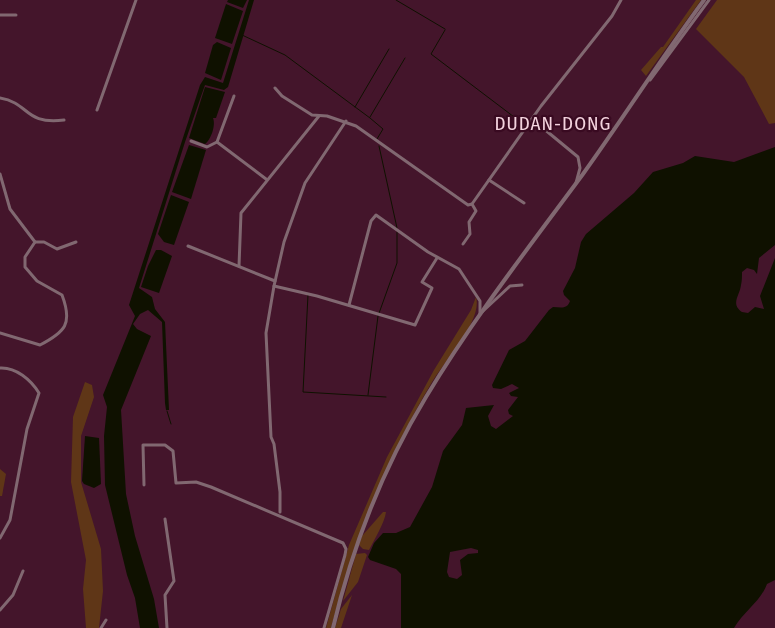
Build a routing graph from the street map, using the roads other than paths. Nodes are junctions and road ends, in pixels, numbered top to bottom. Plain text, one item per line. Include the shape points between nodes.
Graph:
1 (136, 0) edge
2 (621, 0) edge
3 (704, 0) edge
4 (709, 0) edge
5 (0, 14) edge
6 (16, 15) dead end
7 (275, 88) dead end
8 (641, 88) junction
9 (234, 96) dead end
10 (0, 98) edge
11 (97, 110) dead end
12 (319, 115) junction
13 (64, 120) dead end
14 (532, 120) junction
15 (346, 121) junction
16 (191, 141) dead end
17 (217, 142) junction
18 (0, 174) edge
19 (266, 179) junction
20 (489, 180) junction
21 (576, 183) junction
22 (524, 202) dead end
23 (472, 204) junction
24 (35, 242) junction
25 (76, 242) dead end
26 (463, 244) dead end
27 (188, 246) dead end
28 (437, 258) junction
29 (239, 266) junction
30 (275, 280) junction
31 (522, 285) dead end
32 (274, 286) junction
33 (349, 305) junction
34 (480, 314) junction
35 (0, 333) edge
36 (0, 368) edge
37 (144, 485) dead end
38 (280, 512) dead end
39 (165, 519) dead end
40 (0, 538) edge
41 (24, 571) dead end
42 (0, 610) edge
43 (106, 620) dead end
44 (102, 628) edge
45 (167, 628) edge
46 (324, 628) edge
47 (333, 628) edge

1 - 11 street
2 - 14 street
3 - 8 street
4 - 8 street
5 - 6 street
7 - 12 street via 289,101 312,115
8 - 21 street
9 - 17 street
10 - 13 street via 8,99 39,121
12 - 15 street
12 - 19 street
14 - 20 street
14 - 21 street via 578,157 580,168
15 - 23 street via 463,203
15 - 30 street via 305,183 284,242
16 - 17 street via 206,147
17 - 19 street
18 - 24 street via 10,209
19 - 29 street via 241,213
20 - 22 street
20 - 23 street
21 - 34 street
23 - 26 street via 476,210 469,222 470,234
24 - 25 street via 44,242 57,249
24 - 35 street via 25,257 25,267 37,281 62,295 66,310 65,326 57,338 40,345
27 - 29 street
28 - 33 street via 422,282 432,288 415,325
28 - 33 street via 374,215
28 - 34 street via 462,273 480,301
29 - 30 street
30 - 32 street
31 - 34 street via 510,286
32 - 33 street
32 - 38 street via 266,334 271,437
34 - 47 street via 425,398 381,486 356,549
36 - 40 street via 19,373 39,393 27,429 10,520
37 - 46 street via 143,446 164,445 173,451 176,483 196,482 211,487 343,544 345,555
39 - 45 street via 174,581 165,595
41 - 42 street via 13,596
43 - 44 street

